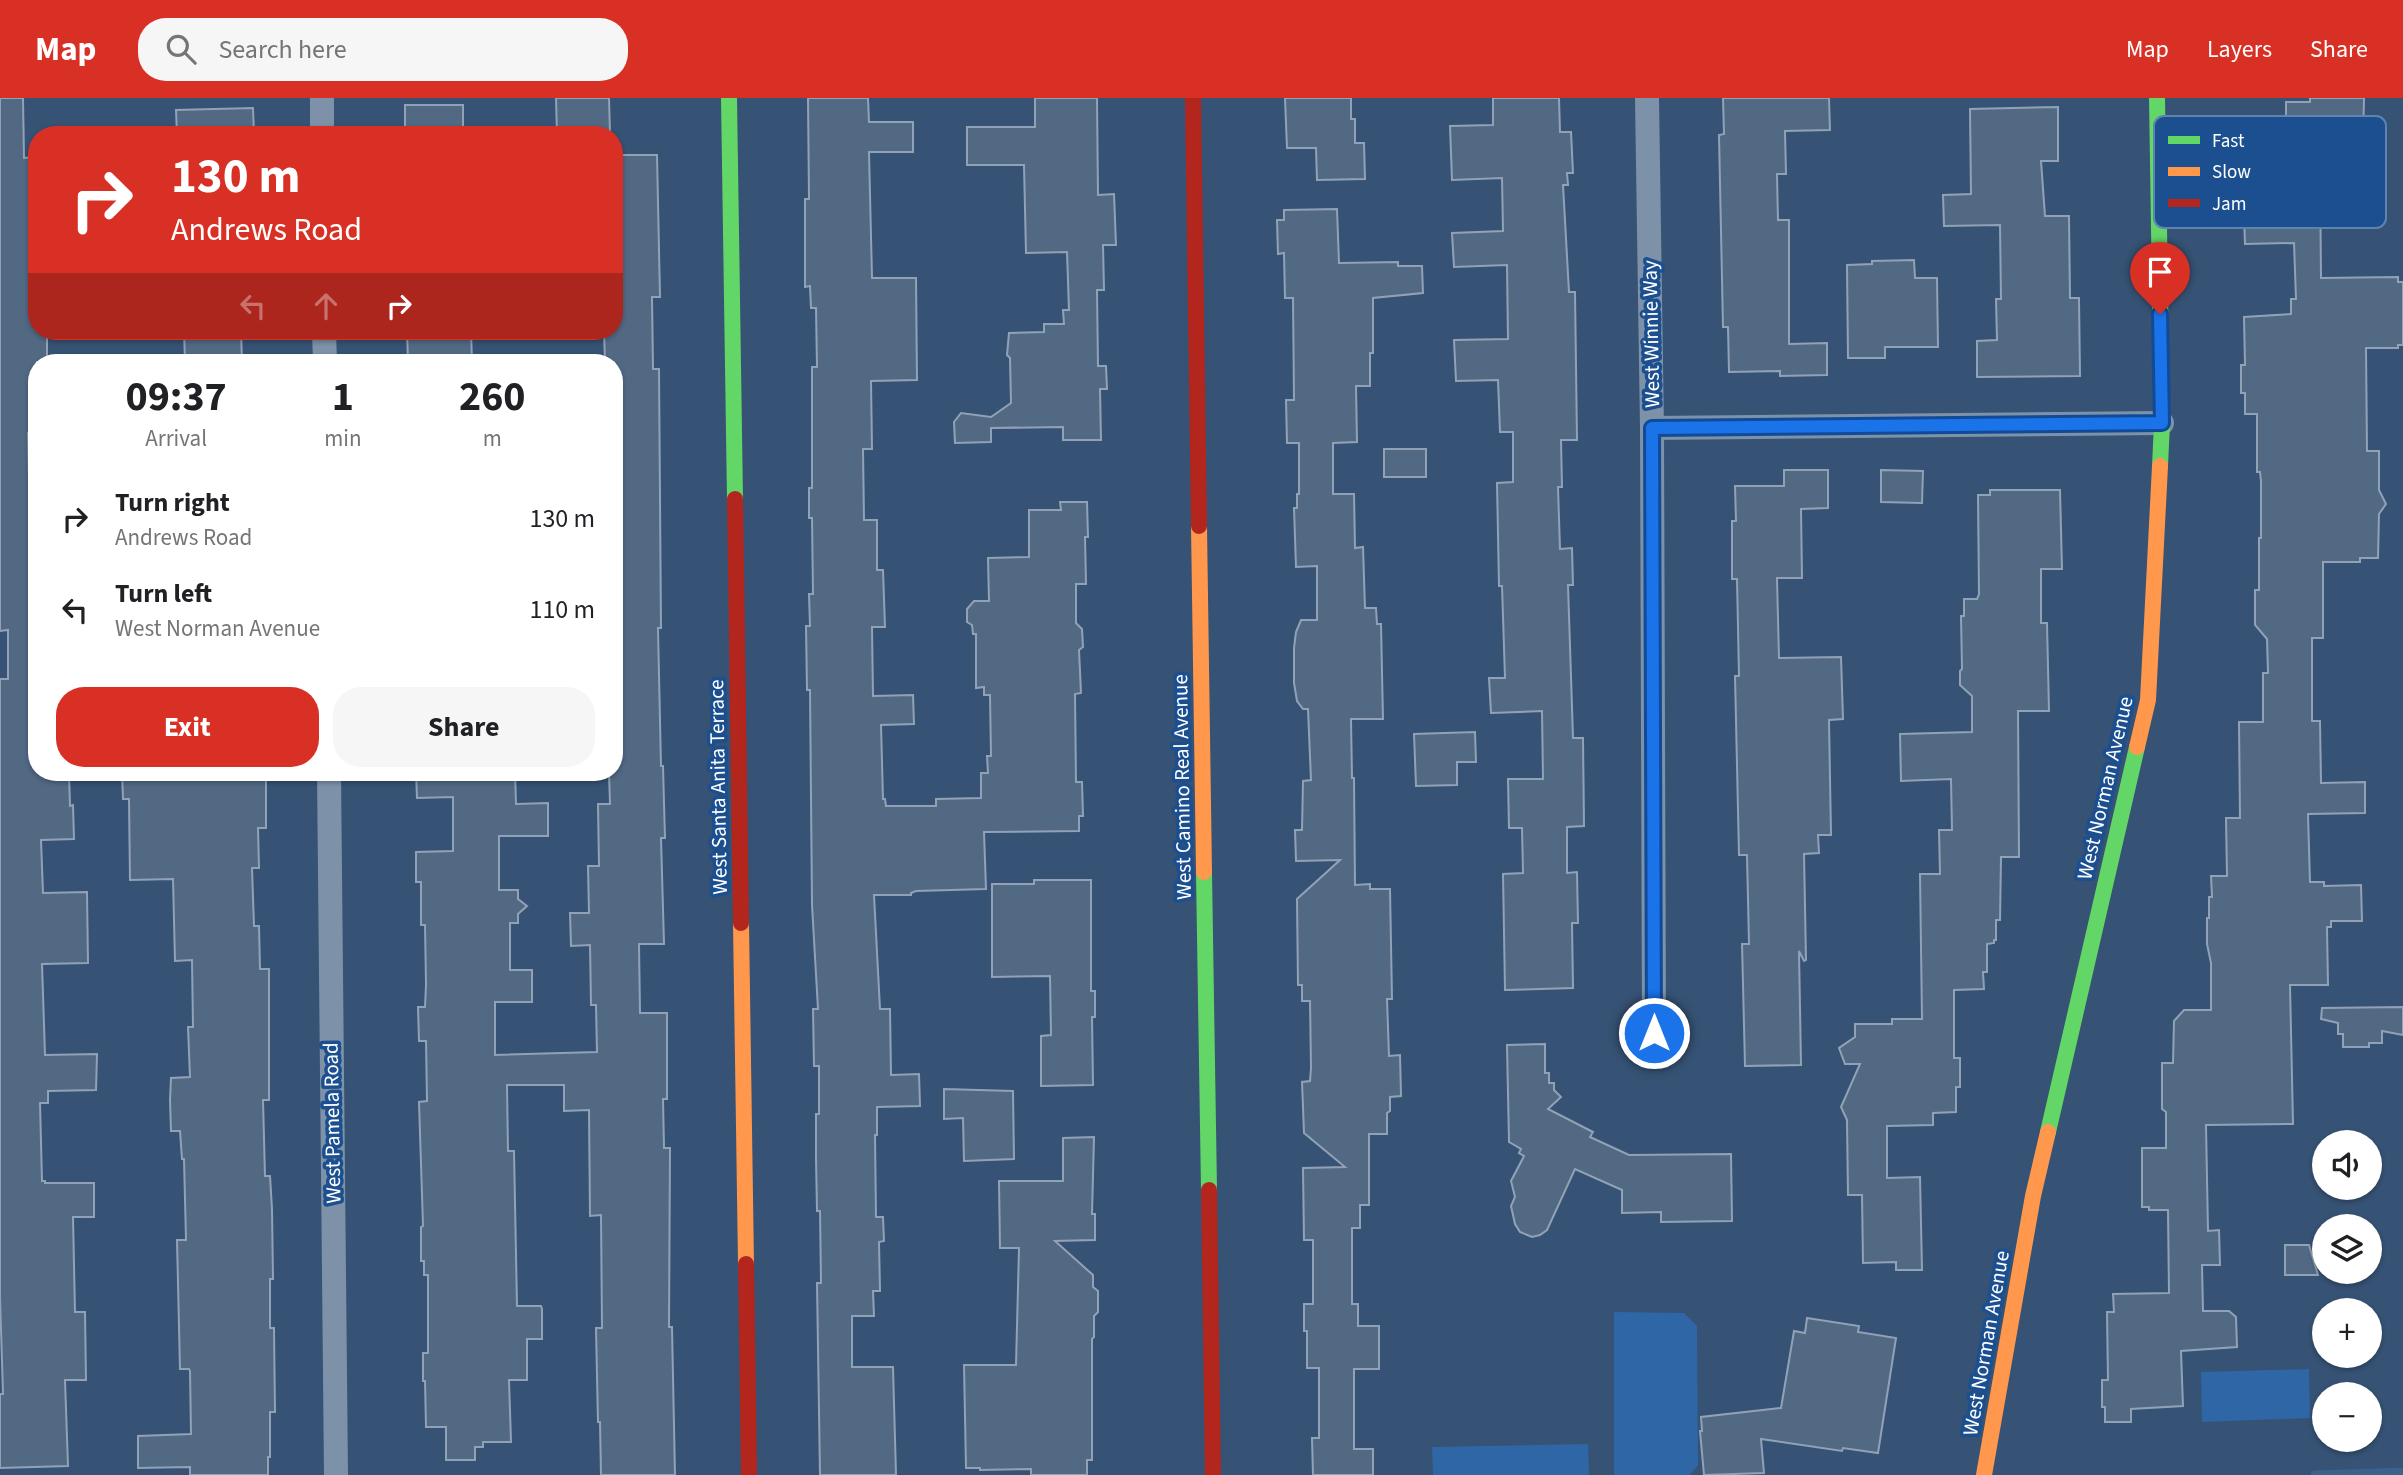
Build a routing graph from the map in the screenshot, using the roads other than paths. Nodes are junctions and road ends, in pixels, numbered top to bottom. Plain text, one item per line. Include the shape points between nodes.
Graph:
1 (322, 98) edge
2 (729, 98) edge
3 (1192, 98) edge
4 (1647, 98) edge
5 (2157, 98) edge
6 (2157, 116) edge
7 (322, 126) edge
8 (2159, 228) edge
9 (2162, 423) junction
10 (1652, 428) junction
11 (329, 781) edge
12 (1654, 1033) dead end
13 (336, 1475) edge
14 (749, 1475) edge
15 (1213, 1475) edge
16 (1984, 1475) edge

1 - 7 street
2 - 14 street, West Santa Anita Terrace
3 - 15 street, West Camino Real Avenue
4 - 10 street, West Winnie Way
5 - 6 street, West Norman Avenue
8 - 9 street, West Norman Avenue
9 - 10 street
9 - 16 street, West Norman Avenue via 2148,700 2033,1196
10 - 12 street, West Winnie Way
11 - 13 street, West Pamela Road

